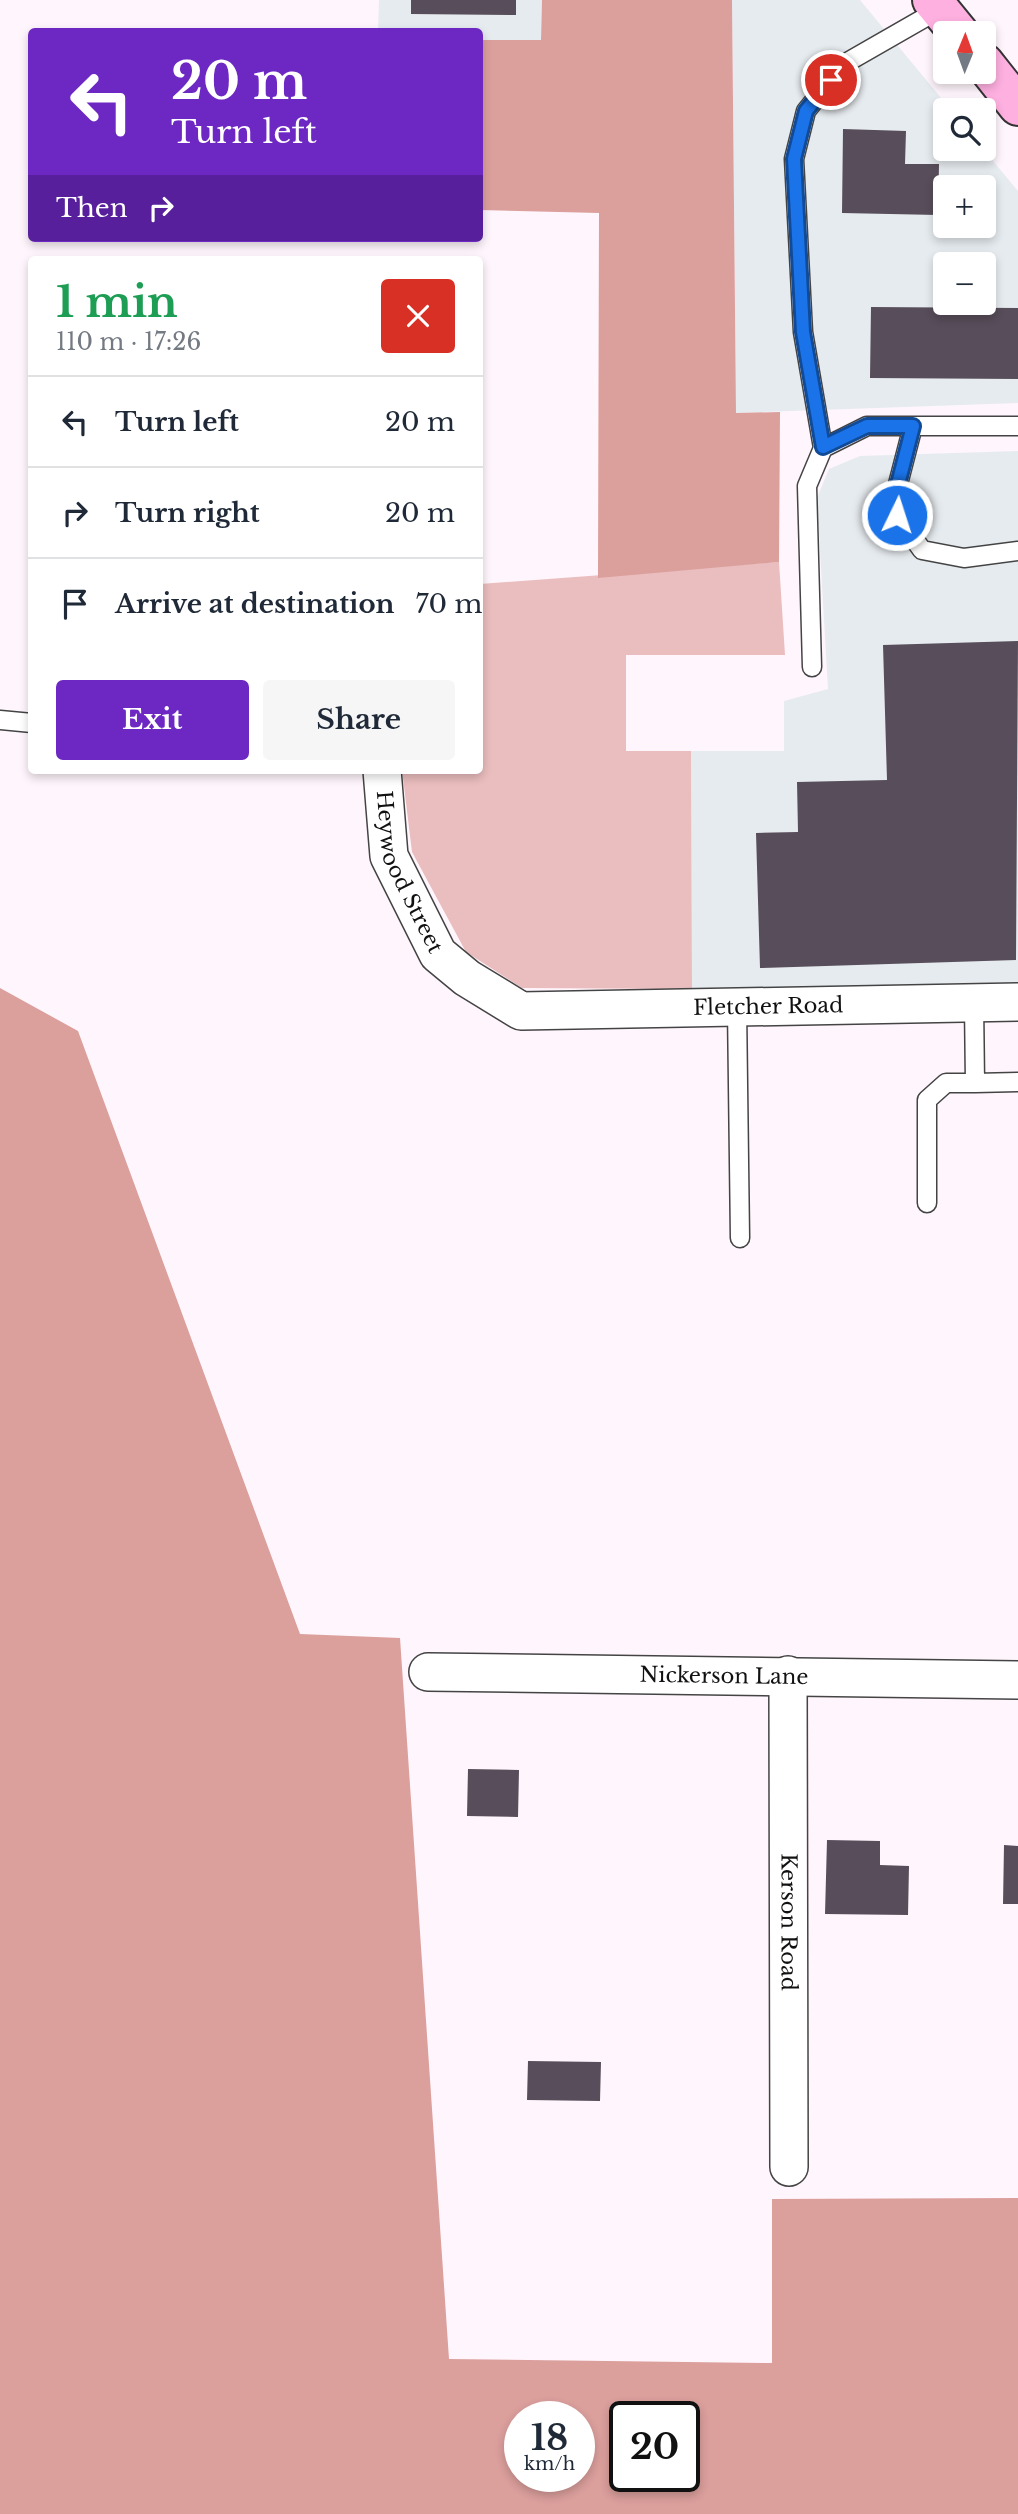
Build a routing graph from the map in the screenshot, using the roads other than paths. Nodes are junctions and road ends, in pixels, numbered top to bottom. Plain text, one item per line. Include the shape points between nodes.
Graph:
1 (944, 14) edge
2 (996, 78) edge
3 (1018, 106) edge
4 (913, 426) junction
5 (1018, 426) edge
6 (823, 447) junction
7 (1018, 551) edge
8 (812, 667) dead end
9 (0, 720) edge
10 (28, 723) edge
11 (382, 774) edge
12 (1018, 1002) edge
13 (974, 1003) junction
14 (737, 1007) junction
15 (521, 1011) joint
16 (1018, 1082) edge
17 (975, 1083) junction
18 (928, 1203) dead end
19 (740, 1238) dead end
20 (428, 1672) dead end
21 (788, 1675) junction
22 (1018, 1680) edge
23 (789, 2167) dead end

1 - 6 lane via 844,64 806,111 794,159 803,332
2 - 3 main road
4 - 5 lane
4 - 6 lane via 867,426
4 - 7 lane via 897,488 897,515 922,550 964,558
6 - 8 lane via 807,486
9 - 10 lane
11 - 15 street, Heywood Street via 390,856 438,954
12 - 13 street, Fletcher Road
13 - 14 street, Fletcher Road
13 - 17 lane
14 - 15 street, Fletcher Road
14 - 19 lane
16 - 17 lane
17 - 18 lane via 946,1083 927,1100
20 - 21 street, Nickerson Lane
21 - 22 street, Nickerson Lane
21 - 23 street, Kerson Road

